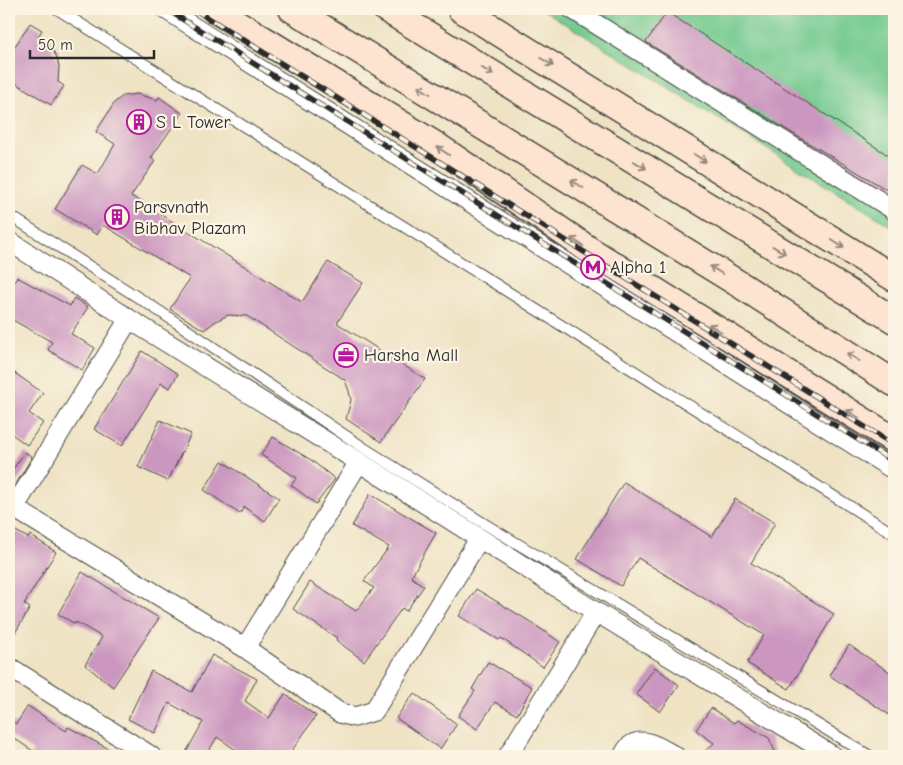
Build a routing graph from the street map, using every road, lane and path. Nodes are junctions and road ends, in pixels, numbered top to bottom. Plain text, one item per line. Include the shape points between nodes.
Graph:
1 (57, 9) edge
2 (165, 9) edge
3 (214, 9) edge
4 (292, 9) edge
5 (386, 9) edge
6 (462, 9) edge
7 (572, 9) edge
8 (894, 210) edge
9 (9, 215) edge
10 (11, 247) edge
11 (894, 278) edge
12 (129, 319) junction
13 (894, 320) edge
14 (894, 383) edge
15 (894, 440) edge
16 (359, 462) junction
17 (894, 470) edge
18 (11, 507) edge
19 (894, 534) edge
20 (479, 539) junction
21 (596, 612) junction
22 (245, 648) junction
23 (9, 668) edge
24 (151, 756) edge
25 (508, 756) edge
26 (623, 756) edge
27 (675, 756) edge
28 (833, 756) edge
29 (870, 756) edge

1 - 19 lane
2 - 17 street
15 -> 3 street via 588,249 437,146
14 -> 4 street
5 -> 13 street
6 -> 11 street
7 - 8 street
9 - 29 lane via 488,526
10 - 12 street
12 - 16 street
12 - 18 street
16 - 20 street
16 - 22 street
18 - 22 street
20 - 21 street
20 - 22 street via 374,711 355,717 340,713
21 - 25 street
21 - 28 street
23 - 24 street
26 - 27 street via 629,746 640,742 651,743

